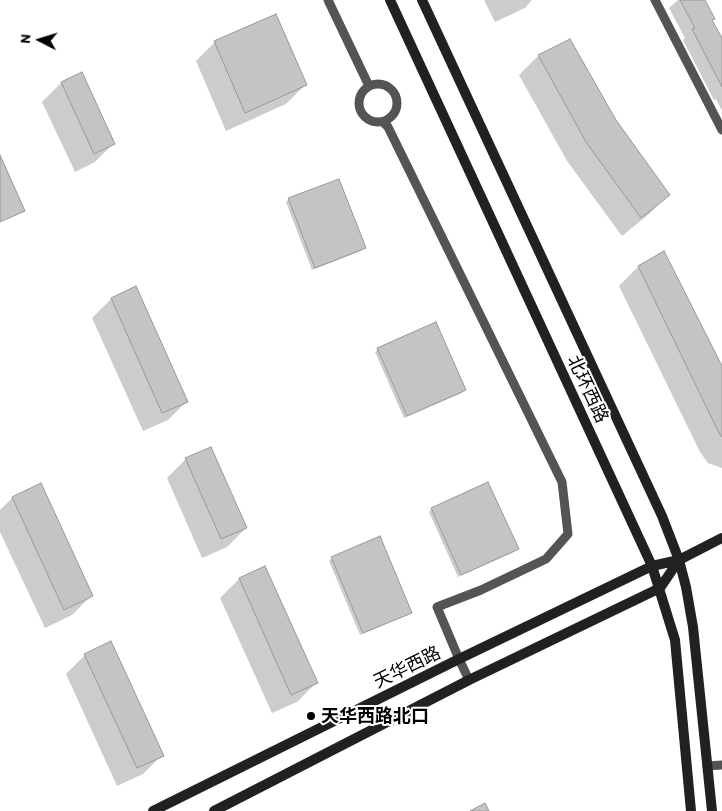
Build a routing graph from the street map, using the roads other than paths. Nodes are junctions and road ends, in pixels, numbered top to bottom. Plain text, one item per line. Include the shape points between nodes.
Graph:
1 (328, 0) edge
2 (390, 0) edge
3 (422, 0) edge
4 (655, 0) edge
5 (369, 86) junction
6 (383, 122) junction
7 (722, 130) edge
8 (722, 538) edge
9 (679, 560) junction
10 (652, 566) junction
11 (660, 588) junction
12 (459, 659) junction
13 (469, 680) junction
14 (722, 764) edge
15 (708, 766) junction
16 (154, 811) edge
17 (214, 811) edge
18 (691, 811) edge
19 (712, 811) edge

1 - 5 lane
2 - 10 street, 北环西路
3 - 9 street, 北环西路 via 662,516
4 - 7 lane
5 - 6 lane via 361,94 359,105 363,115 372,122
5 - 6 lane via 380,83 390,87 397,96 398,107 393,117
6 - 12 lane via 562,482 568,534 546,559 481,590 437,606
8 - 9 street, 天华西路
9 - 10 street, 天华西路
9 - 11 street, 天华西路
9 - 15 street, 北环西路 via 693,627
10 - 11 street, 北环西路
10 - 12 street, 天华西路
11 - 13 street
11 - 18 street, 北环西路 via 675,640
12 - 13 lane
12 - 16 street, 天华西路
13 - 17 street
14 - 15 lane
15 - 19 street, 北环西路

